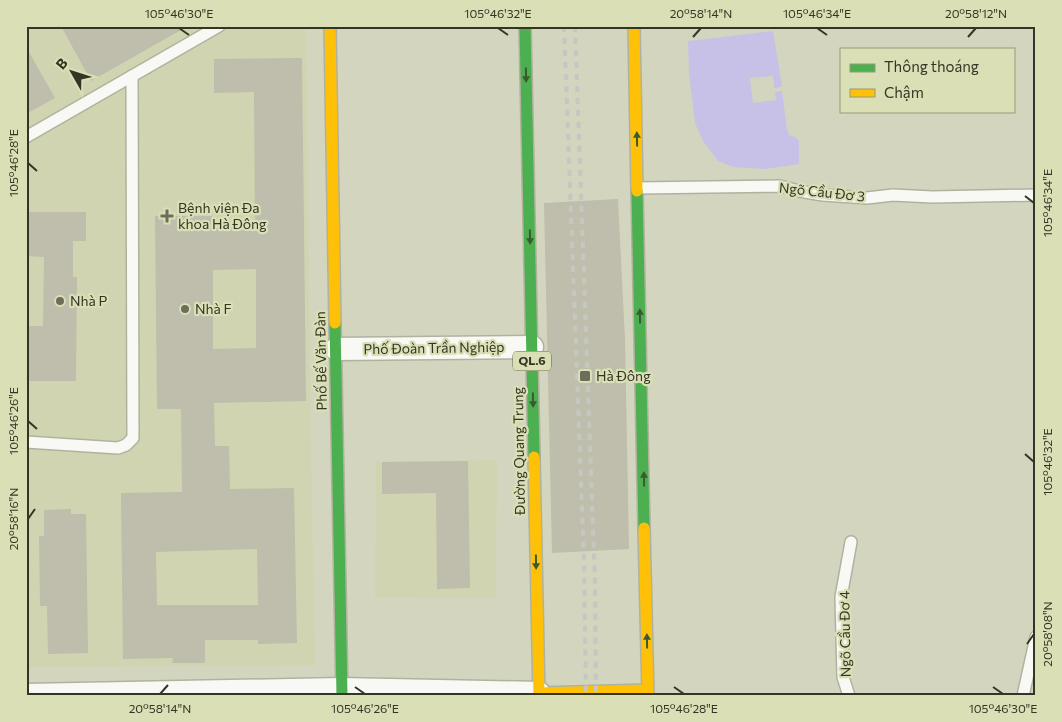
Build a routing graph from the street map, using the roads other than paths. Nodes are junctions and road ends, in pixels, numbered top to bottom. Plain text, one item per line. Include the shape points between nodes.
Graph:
1 (219, 26) edge
2 (330, 26) edge
3 (525, 26) edge
4 (634, 26) edge
5 (132, 76) junction
6 (26, 137) edge
7 (638, 188) junction
8 (1036, 195) edge
9 (532, 348) junction
10 (336, 350) junction
11 (26, 442) edge
12 (852, 542) dead end
13 (1036, 637) edge
14 (341, 692) edge
15 (648, 693) edge
16 (539, 694) edge
17 (26, 695) edge
18 (849, 696) edge
19 (1023, 696) edge

1 - 5 lane
2 - 10 main road, Phố Bế Văn Đàn
3 -> 9 main road, Đường Quang Trung / QL.6
7 -> 4 main road
5 - 6 lane
5 - 11 lane via 133,438 126,446 118,448
7 - 8 lane, Ngõ Cầu Đơ 3 via 780,186 823,195 866,198 893,195
15 -> 7 main road
9 - 10 street, Phố Đoàn Trần Nghiệp
9 -> 16 main road, Đường Quang Trung / QL.6
10 - 14 main road, Phố Bế Văn Đàn
12 - 18 lane, Ngõ Cầu Đơ 4 via 841,597 843,677
13 - 19 lane
14 - 16 street
14 - 17 street
15 - 16 main road

